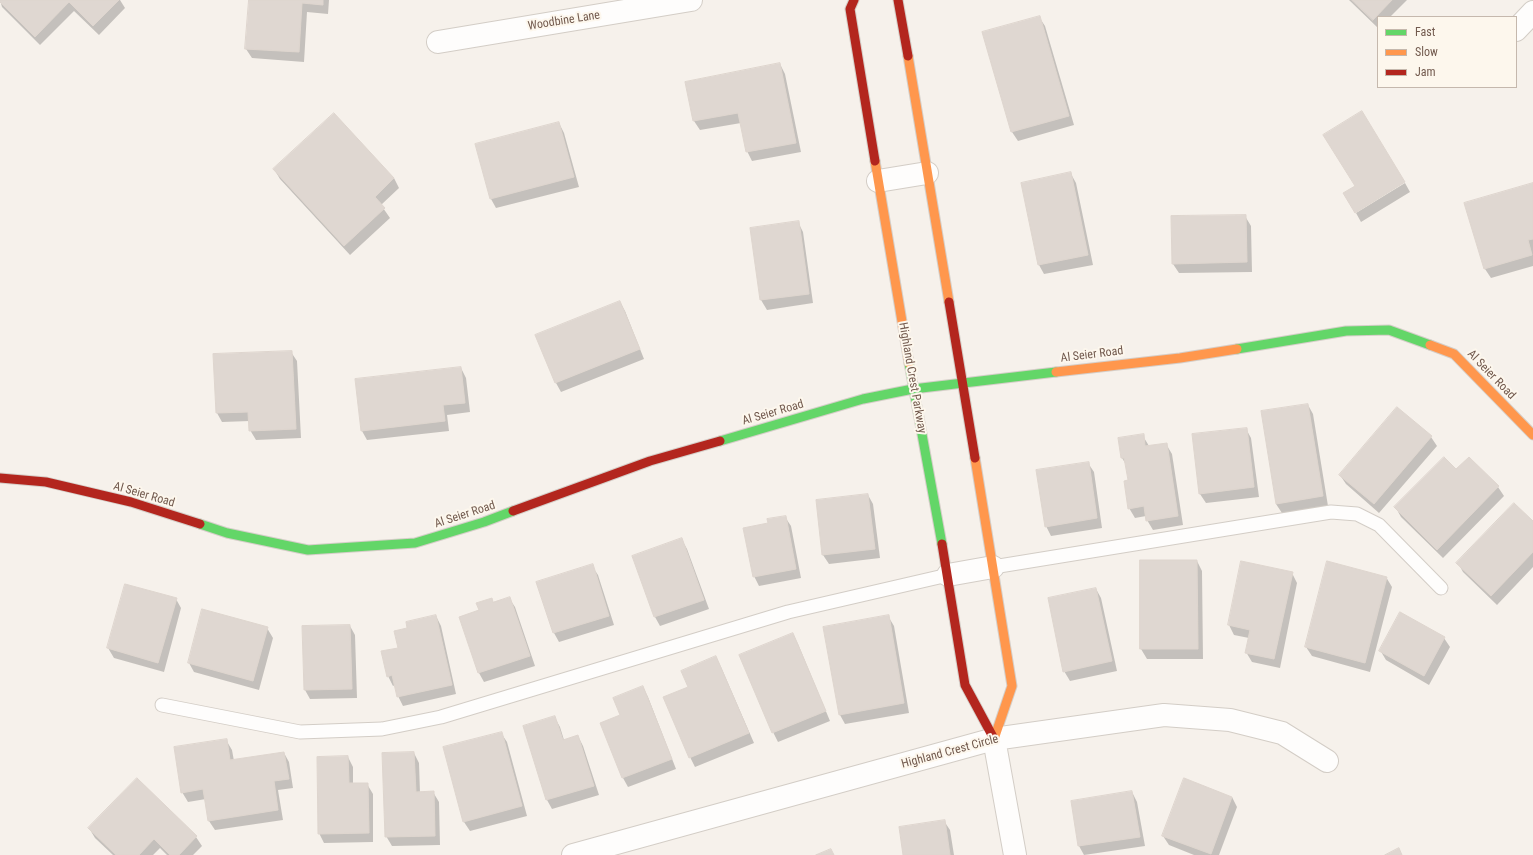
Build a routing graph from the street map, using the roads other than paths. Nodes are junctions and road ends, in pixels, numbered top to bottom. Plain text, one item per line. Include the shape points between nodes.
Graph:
1 (691, 0) edge
2 (854, 0) edge
3 (898, 0) edge
4 (1533, 12) edge
5 (1517, 29) edge
6 (438, 42) dead end
7 (927, 173) junction
8 (878, 181) junction
9 (964, 382) junction
10 (913, 389) junction
11 (1533, 435) edge
12 (0, 478) edge
13 (993, 567) junction
14 (948, 575) junction
15 (1441, 588) dead end
16 (162, 705) dead end
17 (994, 739) junction
18 (1327, 761) dead end
19 (573, 855) edge
20 (1015, 855) edge

1 - 6 street, Woodbine Lane
2 - 8 street, Highland Crest Parkway via 850,9
3 - 7 street, Highland Crest Parkway
4 - 5 street
7 - 8 street
7 - 9 street, Highland Crest Parkway
8 - 10 street, Highland Crest Parkway
9 - 10 street, Al Seier Road
9 - 11 street, Al Seier Road via 1180,358 1346,331 1390,330 1454,354
9 - 13 street, Highland Crest Parkway
10 - 12 street, Al Seier Road via 863,399 650,461 484,522 415,543 308,550 227,533 131,502 46,482
10 - 14 street, Highland Crest Parkway
13 - 14 street
13 - 15 lane via 1331,512 1357,514 1379,525
13 - 17 street, Highland Crest Parkway via 1012,686
14 - 16 lane via 788,612 441,717 382,729 300,732
14 - 17 street, Highland Crest Parkway via 965,685
17 - 18 street, Highland Crest Circle via 1164,715 1230,720 1282,733
17 - 19 street, Highland Crest Circle
17 - 20 street, Highland Crest Parkway

